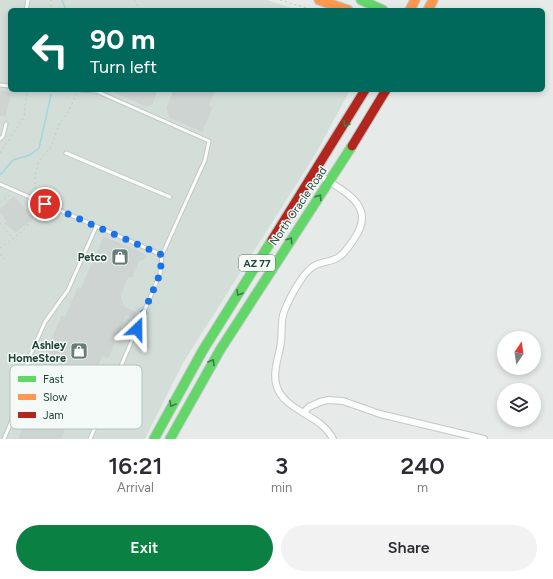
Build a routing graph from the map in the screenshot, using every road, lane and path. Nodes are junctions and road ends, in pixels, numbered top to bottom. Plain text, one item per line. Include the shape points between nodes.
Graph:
1 (280, 0) edge
2 (319, 0) edge
3 (361, 0) edge
4 (307, 8) edge
5 (342, 8) edge
6 (379, 8) edge
7 (27, 92) edge
8 (79, 92) edge
9 (98, 92) edge
10 (364, 92) edge
11 (385, 92) edge
12 (6, 124) dead end
13 (0, 139) edge
14 (0, 153) edge
15 (66, 153) dead end
16 (316, 173) junction
17 (329, 182) junction
18 (0, 184) edge
19 (10, 194) dead end
20 (35, 195) dead end
21 (170, 197) dead end
22 (0, 202) edge
23 (37, 206) dead end
24 (0, 223) edge
25 (96, 227) junction
26 (12, 238) junction
27 (0, 248) edge
28 (0, 254) edge
29 (162, 255) junction
30 (4, 258) dead end
31 (27, 365) edge
32 (121, 365) edge
33 (304, 412) junction
34 (10, 424) edge
35 (94, 429) edge
36 (4, 439) edge
37 (90, 439) edge
38 (154, 439) edge
39 (170, 439) edge
40 (334, 439) edge
41 (484, 439) edge

1 - 4 path
2 - 5 main road
3 - 6 main road
7 - 14 path via 24,118
8 - 20 path via 60,122 51,147 40,161 35,176
9 - 29 lane via 209,141 205,160
10 -> 16 main road, North Oracle Road / AZ 77
11 - 17 main road, North Oracle Road / AZ 77
12 - 13 lane
15 - 21 lane
16 - 17 street
16 -> 38 main road, North Oracle Road / AZ 77 via 209,339
17 - 33 street via 354,200 362,211 363,222 342,255 316,264 307,272 284,315 275,367 276,382 285,401
39 -> 17 main road, North Oracle Road / AZ 77 via 232,329
18 - 25 lane
19 - 22 path
23 - 26 path via 31,222
24 - 26 path
25 - 29 lane
25 - 31 lane via 68,290 45,322
26 - 27 path
28 - 30 path
29 - 32 lane via 160,274
33 - 40 street via 320,423
33 - 41 street via 320,402 343,401 380,414
34 - 36 lane
35 - 37 lane

